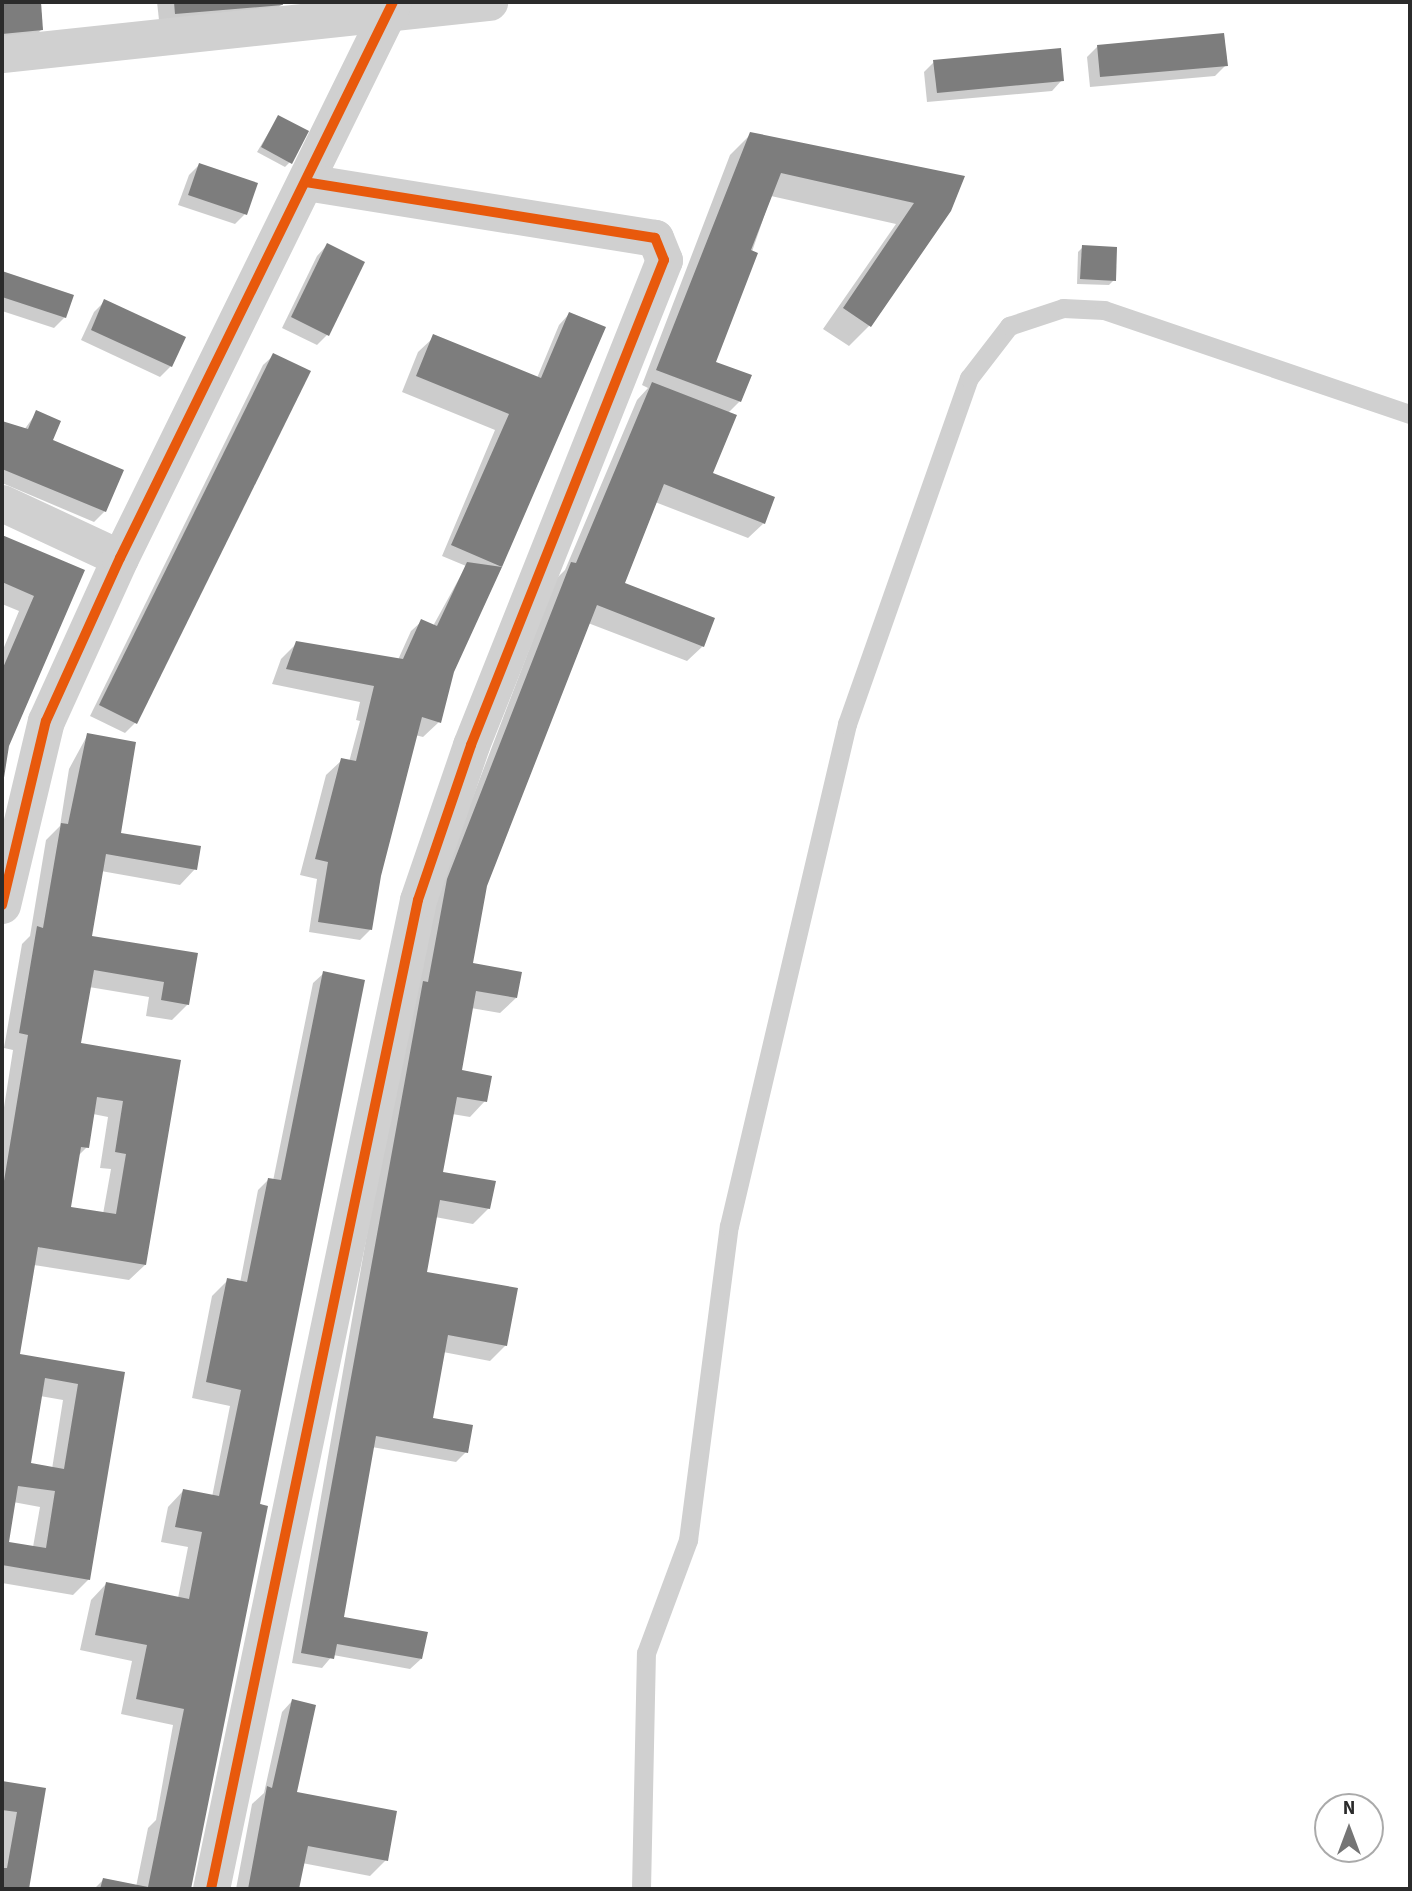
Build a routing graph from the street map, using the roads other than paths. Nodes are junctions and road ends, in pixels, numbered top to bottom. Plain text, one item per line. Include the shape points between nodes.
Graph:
1 (489, 2) edge
2 (390, 7) edge
3 (2, 54) edge
4 (307, 182) junction
5 (1410, 414) edge
6 (2, 503) edge
7 (120, 558) junction
8 (2, 905) edge
9 (211, 1889) edge
10 (641, 1889) edge

1 - 2 street
2 - 3 street
2 - 4 street
4 - 7 street
4 - 9 street via 656,238 664,260 471,746 418,900
5 - 10 lane via 1104,310 1063,308 1009,326 969,378 847,724 729,1226 688,1540 646,1653
6 - 7 street
7 - 8 street via 46,721

